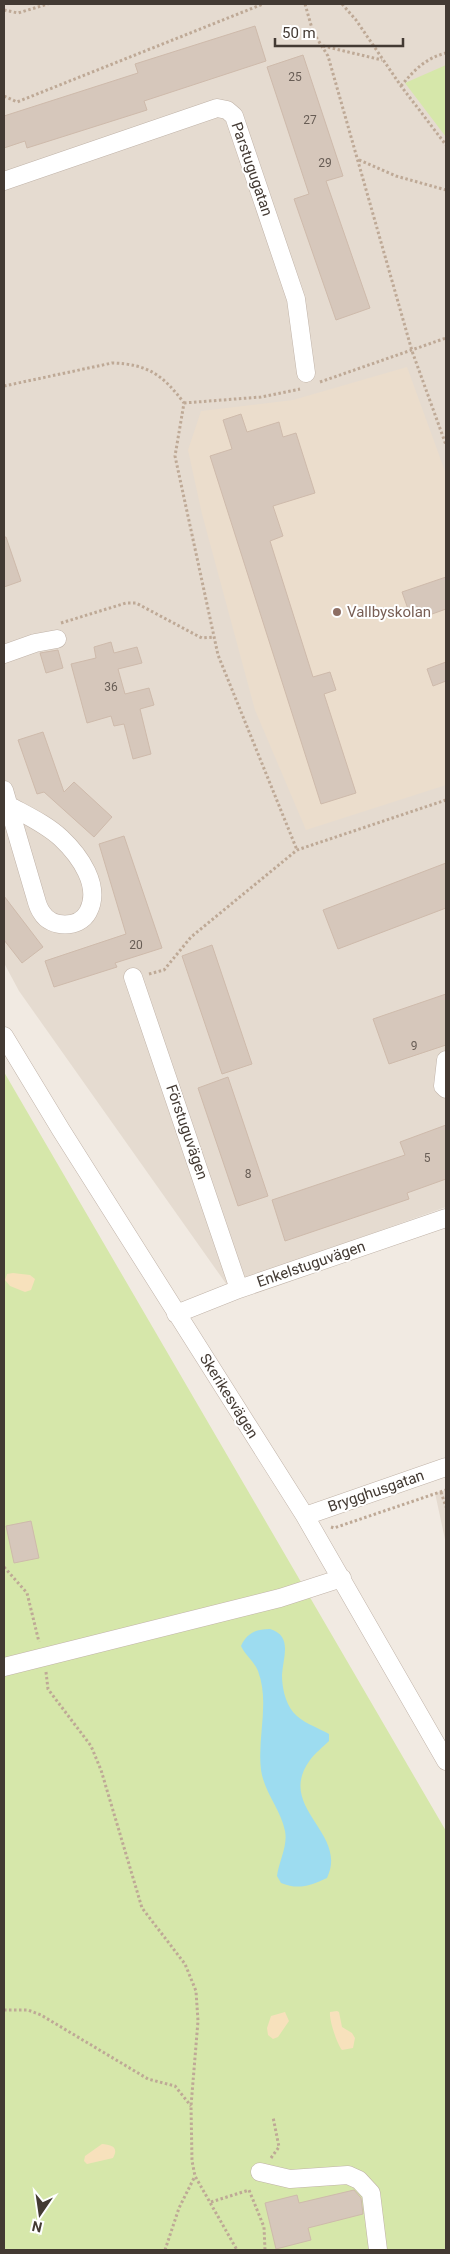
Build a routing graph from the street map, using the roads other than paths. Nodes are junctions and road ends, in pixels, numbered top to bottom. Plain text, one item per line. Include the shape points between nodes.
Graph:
1 (4, 181) edge
2 (306, 373) dead end
3 (57, 639) dead end
4 (4, 654) edge
5 (6, 797) edge
6 (133, 977) road end
7 (4, 1036) edge
8 (446, 1060) edge
9 (446, 1089) edge
10 (446, 1218) edge
11 (239, 1288) junction
12 (176, 1314) junction
13 (446, 1467) edge
14 (305, 1516) junction
15 (342, 1578) junction
16 (4, 1667) edge
17 (446, 1761) edge
18 (260, 2172) dead end
19 (378, 2250) edge

1 - 2 street, Parstugugatan via 216,108 227,110 234,116 296,299
3 - 4 street
5 - 5 street via 42,913 58,923 78,922 87,914 92,901 92,886 82,863 60,836
6 - 11 street, Förstuguvägen
7 - 12 street, Skerikesvägen
8 - 9 street via 443,1086
10 - 11 street, Enkelstuguvägen
11 - 12 street, Enkelstuguvägen
12 - 14 street, Skerikesvägen
13 - 14 street, Brygghusgatan
14 - 15 street, Skerikesvägen
15 - 16 street via 280,1598
15 - 17 street, Skerikesvägen
18 - 19 street via 290,2179 348,2175 359,2180 371,2193

